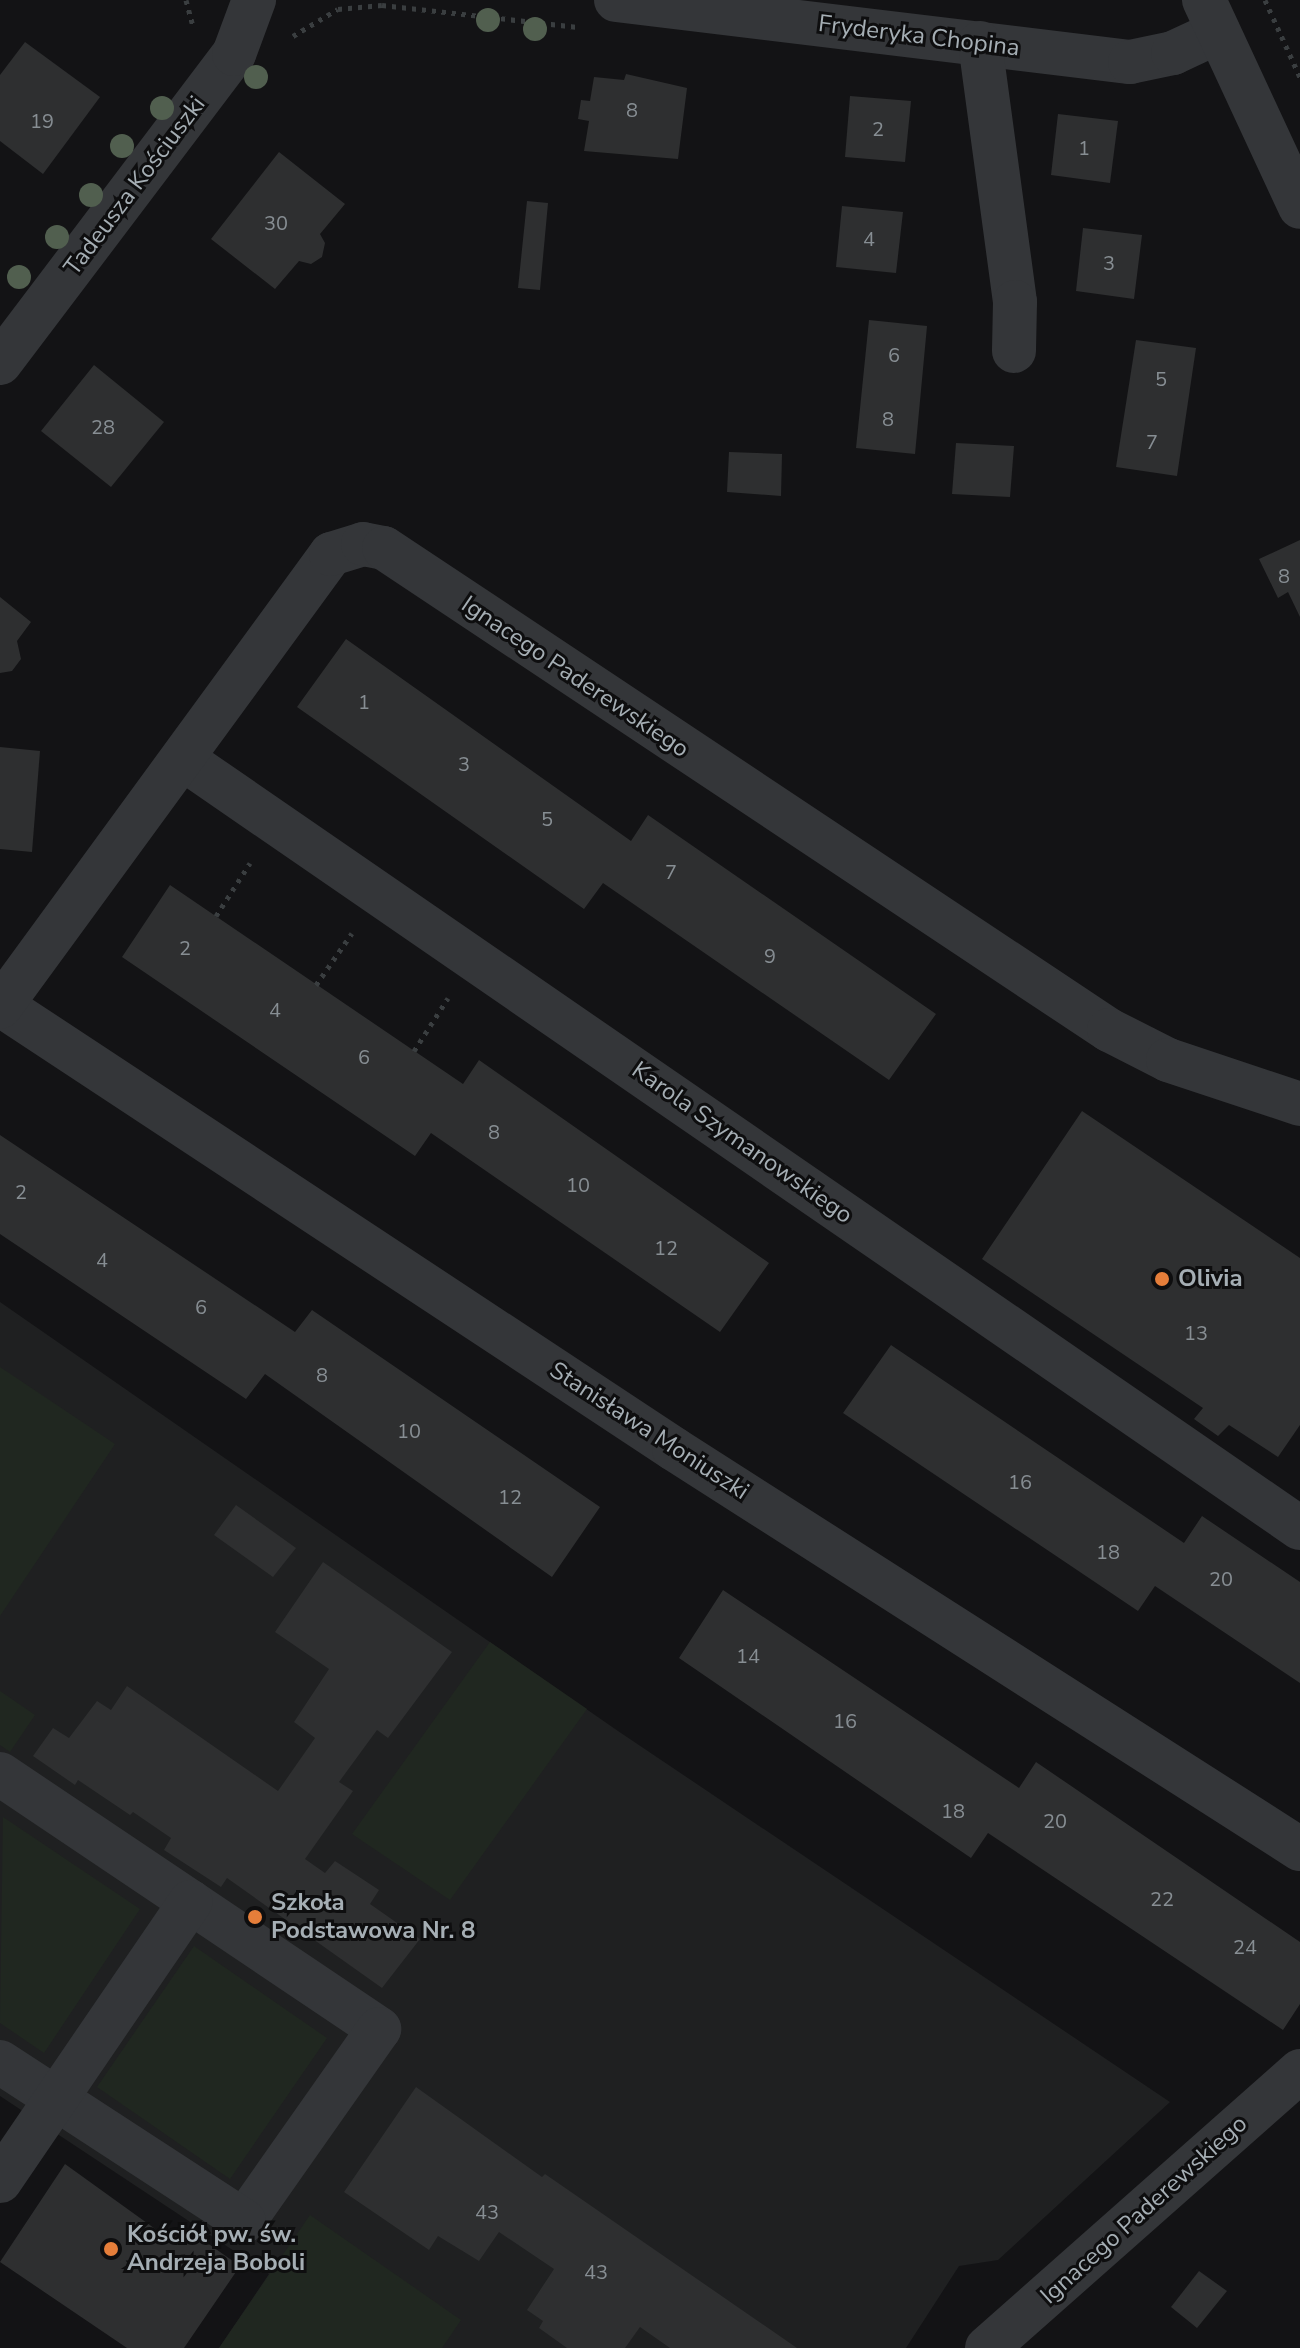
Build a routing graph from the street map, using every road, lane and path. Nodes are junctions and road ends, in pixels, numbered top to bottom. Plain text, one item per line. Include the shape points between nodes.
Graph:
1 (254, 0) edge
2 (1265, 0) edge
3 (605, 14) edge
4 (1211, 16) edge
5 (289, 42) dead end
6 (980, 43) junction
7 (1300, 77) edge
8 (1300, 207) edge
9 (1014, 351) dead end
10 (0, 363) edge
11 (183, 759) junction
12 (259, 850) dead end
13 (216, 916) dead end
14 (361, 920) dead end
15 (316, 985) dead end
16 (457, 985) dead end
17 (1, 1006) edge
18 (414, 1051) dead end
19 (1300, 1104) edge
20 (1300, 1528) edge
21 (0, 1774) edge
22 (1300, 1849) edge
23 (190, 1902) junction
24 (0, 2062) edge
25 (1300, 2071) edge
26 (57, 2100) junction
27 (0, 2181) edge
28 (987, 2348) edge

1 - 10 street, Tadeusza Kościuszki via 234,54
2 - 7 path
3 - 5 path via 382,5 338,9 299,30
3 - 6 street, Fryderyka Chopina
4 - 6 street, Fryderyka Chopina via 1173,53 1130,62
4 - 8 street
6 - 9 street via 1015,302
11 - 17 street, Ignacego Paderewskiego
11 - 19 street, Ignacego Paderewskiego via 331,554 363,544 384,548 1109,1030 1168,1060
11 - 20 street, Karola Szymanowskiego
12 - 13 path
14 - 15 path
16 - 18 path
17 - 22 street, Stanisława Moniuszki via 674,1449
21 - 23 street
23 - 26 street
23 - 26 street via 379,2029 244,2221
24 - 26 street
25 - 28 street, Ignacego Paderewskiego
26 - 27 street

